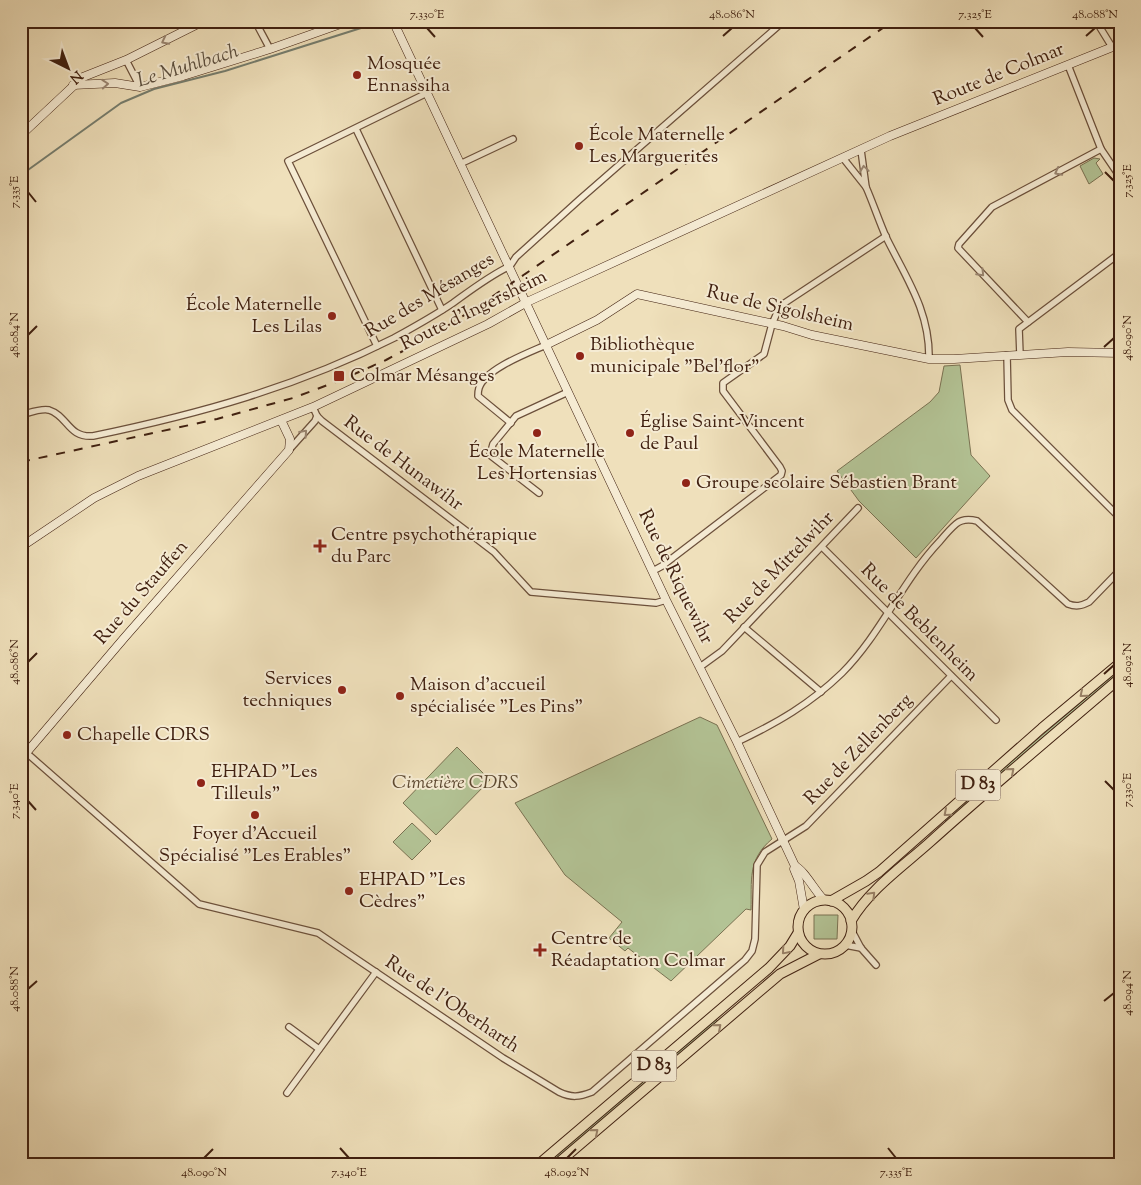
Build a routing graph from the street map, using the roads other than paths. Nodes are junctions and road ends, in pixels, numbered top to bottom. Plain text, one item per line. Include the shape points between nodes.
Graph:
1 (204, 21) edge
2 (256, 21) edge
3 (349, 21) edge
4 (393, 21) edge
5 (784, 21) edge
6 (1096, 21) edge
7 (1120, 44) edge
8 (1112, 47) junction
9 (270, 49) junction
10 (126, 60) junction
11 (1068, 65) dead end
12 (73, 85) junction
13 (140, 87) junction
14 (427, 93) junction
15 (356, 129) junction
16 (21, 135) edge
17 (890, 136) joint
18 (513, 139) dead end
19 (1101, 149) junction
20 (861, 150) junction
21 (843, 158) junction
22 (460, 164) junction
23 (1119, 174) edge
24 (866, 187) junction
25 (886, 236) junction
26 (1120, 253) edge
27 (510, 266) junction
28 (527, 302) junction
29 (442, 310) junction
30 (1028, 322) junction
31 (772, 324) junction
32 (546, 345) junction
33 (377, 346) junction
34 (1120, 353) edge
35 (1020, 355) junction
36 (1007, 356) junction
37 (929, 359) junction
38 (568, 392) junction
39 (313, 407) junction
40 (21, 415) edge
41 (317, 416) junction
42 (281, 420) junction
43 (511, 423) junction
44 (289, 450) junction
45 (538, 493) dead end
46 (858, 508) dead end
47 (1120, 518) edge
48 (21, 547) edge
49 (822, 547) junction
50 (653, 570) junction
51 (1120, 570) edge
52 (666, 600) junction
53 (888, 614) junction
54 (744, 627) junction
55 (1120, 663) edge
56 (700, 666) junction
57 (951, 676) junction
58 (1120, 678) edge
59 (821, 692) junction
60 (996, 720) dead end
61 (738, 742) junction
62 (23, 753) edge
63 (783, 840) junction
64 (795, 866) junction
65 (828, 900) junction
66 (804, 910) junction
67 (851, 926) junction
68 (798, 933) junction
69 (845, 945) junction
70 (862, 948) junction
71 (819, 954) junction
72 (876, 965) dead end
73 (376, 972) junction
74 (289, 1028) dead end
75 (318, 1049) junction
76 (287, 1093) dead end
77 (538, 1164) edge
78 (557, 1164) edge

1 -> 10 street
2 - 9 street
3 - 9 street
4 - 14 street, Rue de Riquewihr
5 - 27 street, Rue des Mésanges via 572,205
6 - 8 street
7 - 8 street, Route de Colmar
8 - 17 street, Route de Colmar
9 - 13 street
10 - 12 street via 83,77
10 - 13 street
11 - 19 street
12 -> 13 street via 115,83
12 - 16 street
14 - 15 street
14 - 22 street, Rue de Riquewihr
15 - 29 street
15 - 33 street via 288,161
17 - 20 street, Route d'Ingersheim
18 - 22 street
19 - 23 street
19 -> 30 street via 992,207 959,244 958,248
20 - 21 street, Route d'Ingersheim
24 -> 20 street
21 - 24 street
21 - 28 street, Route d'Ingersheim
22 - 27 street, Rue de Riquewihr
24 - 25 street
25 - 31 street via 780,306
25 - 37 street via 921,306 930,340
26 - 30 street
27 - 28 street, Rue de Riquewihr
27 - 29 street, Rue des Mésanges
28 - 32 street, Rue de Riquewihr
28 - 39 street, Route d'Ingersheim via 488,324
29 - 33 street, Rue des Mésanges
30 - 35 street via 1019,329
31 - 32 street, Rue de Sigolsheim via 637,294 597,320
31 - 37 street, Rue de Sigolsheim
31 - 50 street via 764,354 727,380 722,388 780,467 781,475
32 - 38 street, Rue de Riquewihr
32 - 43 street via 503,365 487,376 479,387 478,396
33 - 40 street, Rue des Mésanges via 258,394 199,412 93,436 79,435 49,410
34 - 35 street, Rue de Sigolsheim
35 - 36 street, Rue de Sigolsheim
36 - 37 street, Rue de Sigolsheim
36 - 47 street via 1008,400 1012,410
38 - 43 street via 516,416
38 - 50 street, Rue de Riquewihr
39 - 41 street, Rue de Hunawihr
39 - 42 street, Route d'Ingersheim
44 -> 41 street, Rue du Stauffen
41 - 52 street, Rue de Hunawihr via 494,552 531,592 656,603
42 - 44 street via 290,439
42 - 48 street, Route d'Ingersheim via 138,476 94,498
43 - 45 street via 493,444 490,455
44 - 62 street, Rue du Stauffen
46 - 49 street, Rue de Mittelwihr
49 - 53 street, Rue de Beblenheim
49 - 54 street, Rue de Mittelwihr
50 - 52 street, Rue de Riquewihr
51 - 53 street via 1089,602 1073,606 977,521 964,520 932,549
52 - 56 street, Rue de Riquewihr
53 - 57 street, Rue de Beblenheim
53 - 59 street via 843,672
54 - 56 street, Rue de Mittelwihr via 722,651
54 - 59 street
55 -> 65 main road, D 83 via 878,872
56 - 61 street, Rue de Riquewihr
57 - 60 street, Rue de Beblenheim
57 - 63 street, Rue de Zellenberg via 806,826
67 -> 58 main road, D 83 via 859,908 890,878
59 - 61 street via 790,716
61 - 63 street, Rue de Riquewihr
62 - 73 street, Rue de l'Oberharth via 199,904 318,934
63 - 64 street, Rue de Riquewihr
63 - 73 street, Rue de l'Oberharth via 765,852 757,865 754,939 745,960 592,1092 583,1096 569,1097 538,1080
64 - 65 street, Rue de Riquewihr via 800,868 817,893
64 - 66 street, Rue de Riquewihr
65 - 66 main road via 817,901
65 - 67 main road via 846,910
66 - 68 main road via 797,924
67 - 69 main road
67 - 70 street
68 - 71 main road via 805,946
68 -> 77 main road, D 83 via 769,968
69 - 70 street
69 - 71 main road via 833,953
70 - 72 street
78 -> 71 main road, D 83 via 780,974
73 - 75 street
74 - 75 street
75 - 76 street

